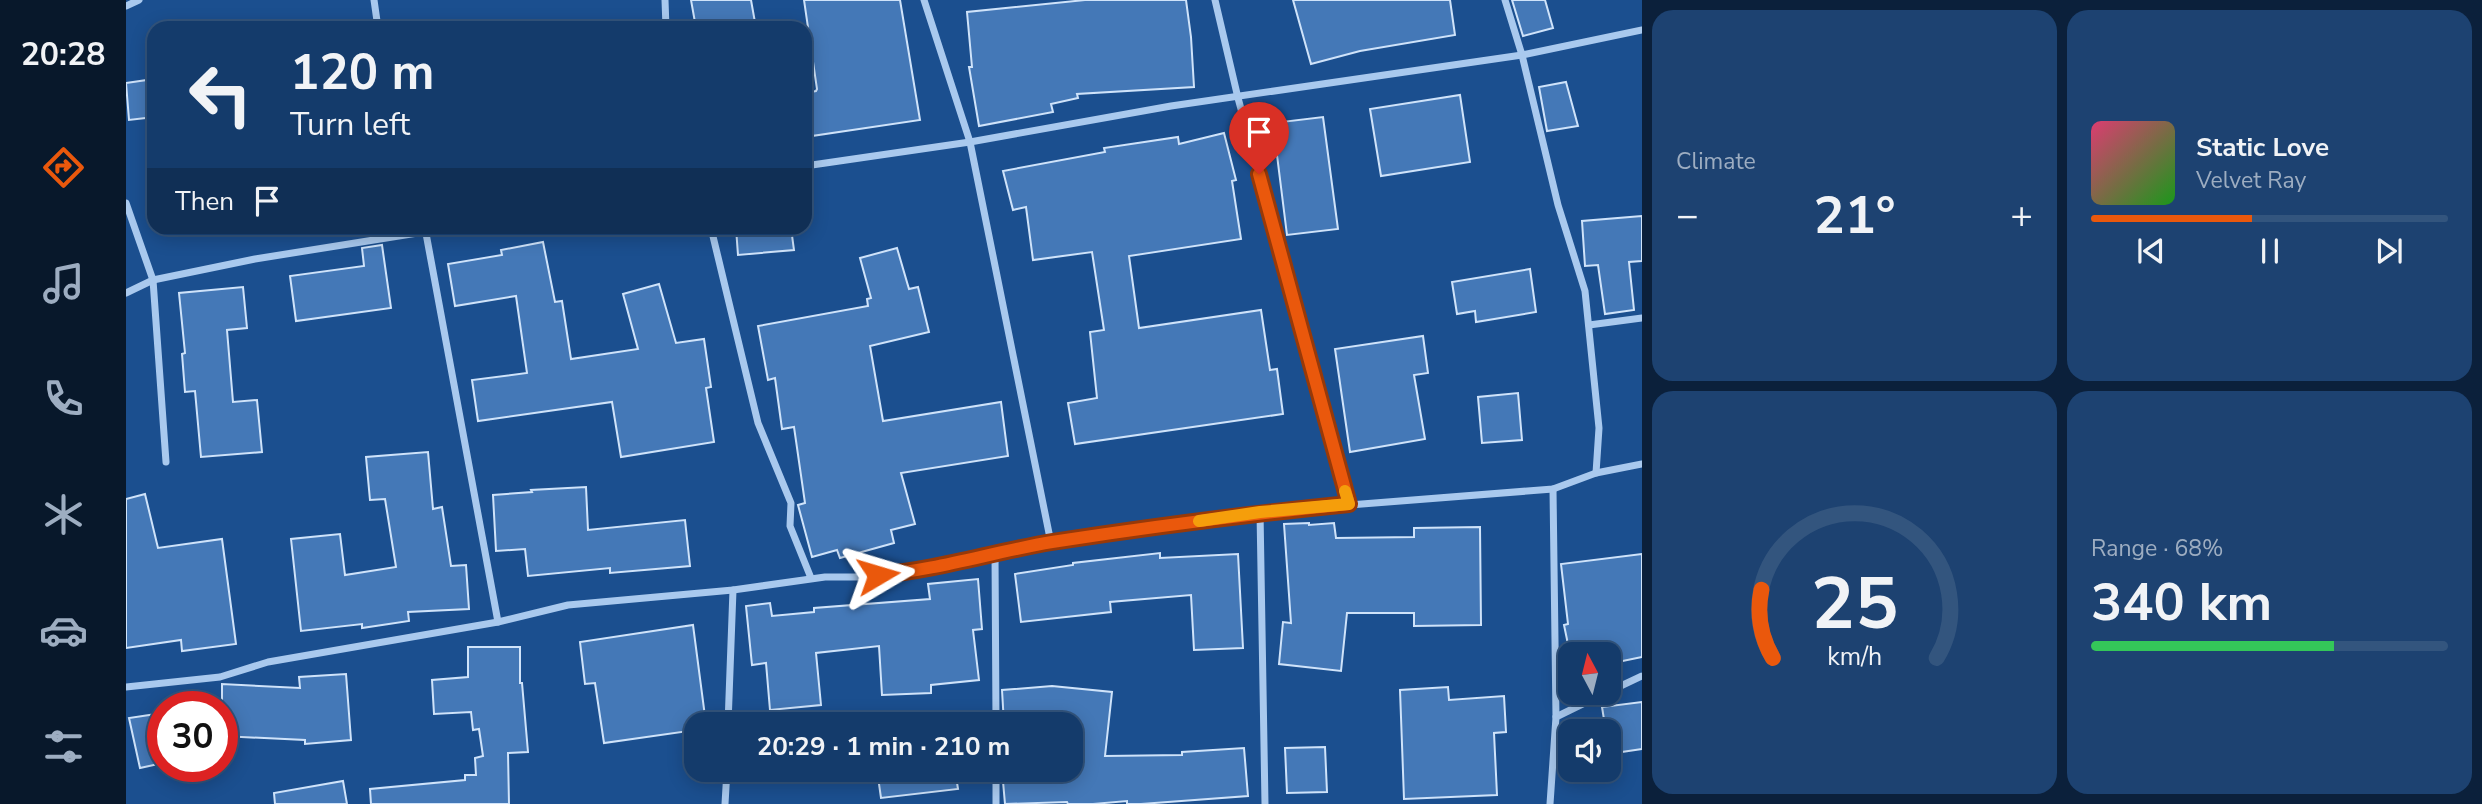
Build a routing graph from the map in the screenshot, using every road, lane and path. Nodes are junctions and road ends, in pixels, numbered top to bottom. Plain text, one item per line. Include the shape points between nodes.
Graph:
1 (139, 0) edge
2 (374, 0) edge
3 (665, 0) edge
4 (924, 0) edge
5 (1215, 0) edge
6 (1505, 0) edge
7 (126, 6) edge
8 (377, 21) edge
9 (666, 21) edge
10 (1642, 30) edge
11 (1522, 55) junction
12 (1238, 98) junction
13 (970, 142) junction
14 (812, 165) edge
15 (126, 203) edge
16 (395, 235) edge
17 (427, 235) edge
18 (713, 235) edge
19 (153, 280) junction
20 (126, 293) edge
21 (1642, 318) edge
22 (1589, 326) junction
23 (166, 462) dead end
24 (1642, 464) edge
25 (1596, 472) junction
26 (1553, 489) junction
27 (1349, 504) junction
28 (1260, 512) junction
29 (1051, 542) junction
30 (995, 552) junction
31 (811, 578) junction
32 (733, 590) junction
33 (499, 622) junction
34 (1642, 676) edge
35 (1621, 686) edge
36 (126, 687) edge
37 (1580, 705) edge
38 (728, 712) edge
39 (996, 712) edge
40 (1556, 717) junction
41 (726, 782) edge
42 (996, 782) edge
43 (725, 804) edge
44 (996, 804) edge
45 (1265, 804) edge
46 (1550, 804) edge

1 - 7 street
2 - 8 street
3 - 9 street
4 - 13 street
5 - 12 street
6 - 11 street
10 - 11 street
11 - 12 street
11 - 22 street via 1558,205 1586,291
12 - 13 street
12 - 27 street
13 - 14 street
13 - 29 street
15 - 19 street
16 - 19 street
17 - 33 street
18 - 31 street via 758,423 791,503 790,526
19 - 20 street
19 - 23 street
21 - 22 street
22 - 25 street via 1599,429
24 - 25 street
25 - 26 street
26 - 27 street
26 - 40 street
27 - 28 street
28 - 29 street
28 - 45 street
29 - 30 street
30 - 31 street via 897,573
30 - 39 street
31 - 32 street
32 - 33 street via 568,605
32 - 38 street
33 - 36 street via 268,662 220,677
34 - 35 street
37 - 40 street
40 - 46 street
41 - 43 street
42 - 44 street

